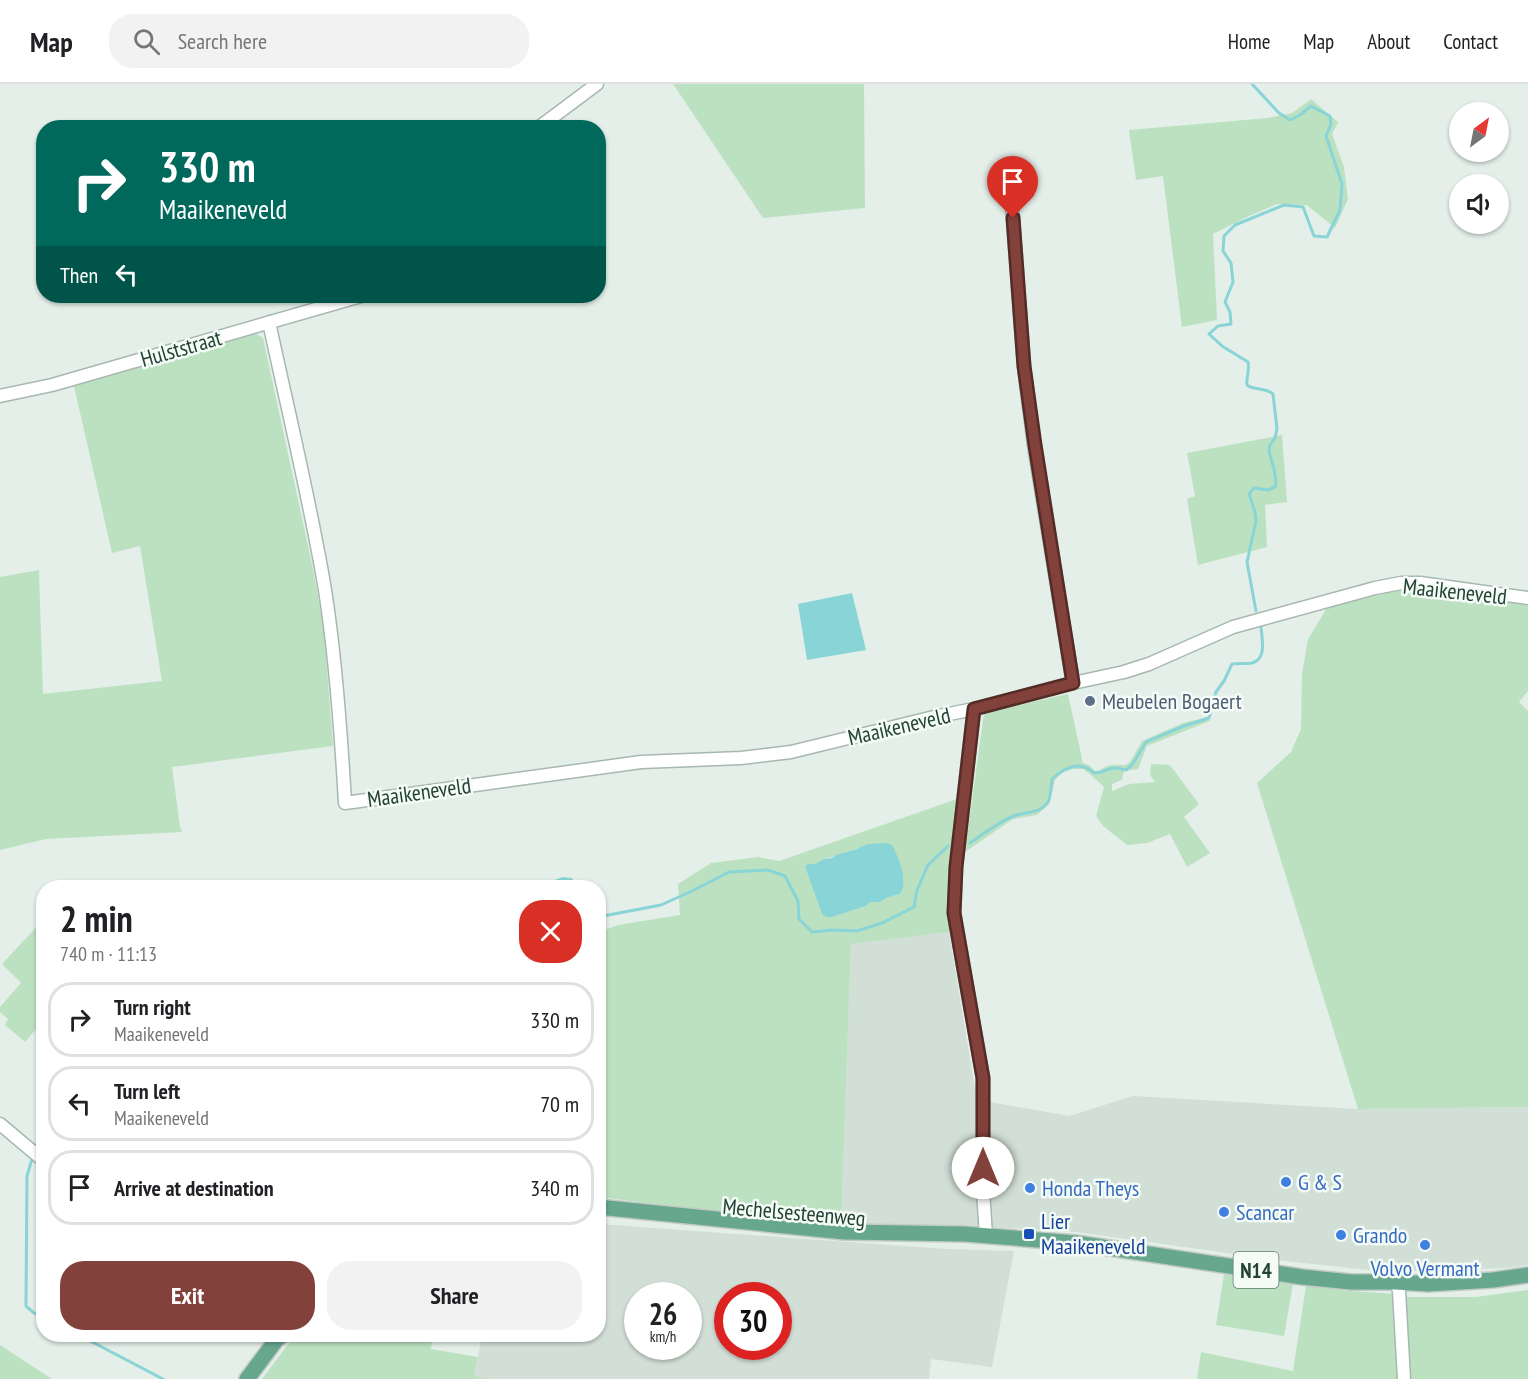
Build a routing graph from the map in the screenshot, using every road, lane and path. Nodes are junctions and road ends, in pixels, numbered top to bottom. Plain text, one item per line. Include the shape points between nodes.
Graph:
1 (597, 84) edge
2 (549, 120) edge
3 (1012, 206) dead end
4 (336, 303) edge
5 (269, 322) junction
6 (0, 396) edge
7 (1528, 598) edge
8 (1073, 683) junction
9 (974, 709) junction
10 (0, 1124) edge
11 (36, 1154) edge
12 (606, 1208) edge
13 (606, 1217) edge
14 (986, 1236) junction
15 (1528, 1275) edge
16 (1396, 1282) junction
17 (275, 1342) edge
18 (247, 1379) edge
19 (1404, 1379) edge

1 - 2 street
3 - 8 street via 1024,366
4 - 5 street, Hulststraat
5 - 6 street, Hulststraat via 52,385
5 - 9 street, Maaikeneveld via 325,590 335,663 345,803 641,762 791,752
7 - 8 street, Maaikeneveld via 1420,583 1374,588 1233,627 1149,664
8 - 9 street, Maaikeneveld
9 - 14 street, Maaikeneveld via 954,906 983,1078
10 - 11 street
12 - 14 main road, Mechelsesteenweg / N14 via 845,1232
13 - 14 main road, Mechelsesteenweg / N14 via 862,1242
14 - 16 main road, Mechelsesteenweg / N14 via 1076,1243 1302,1277
15 - 16 main road, Mechelsesteenweg / N14 via 1428,1284
16 - 19 street
17 - 18 main road

